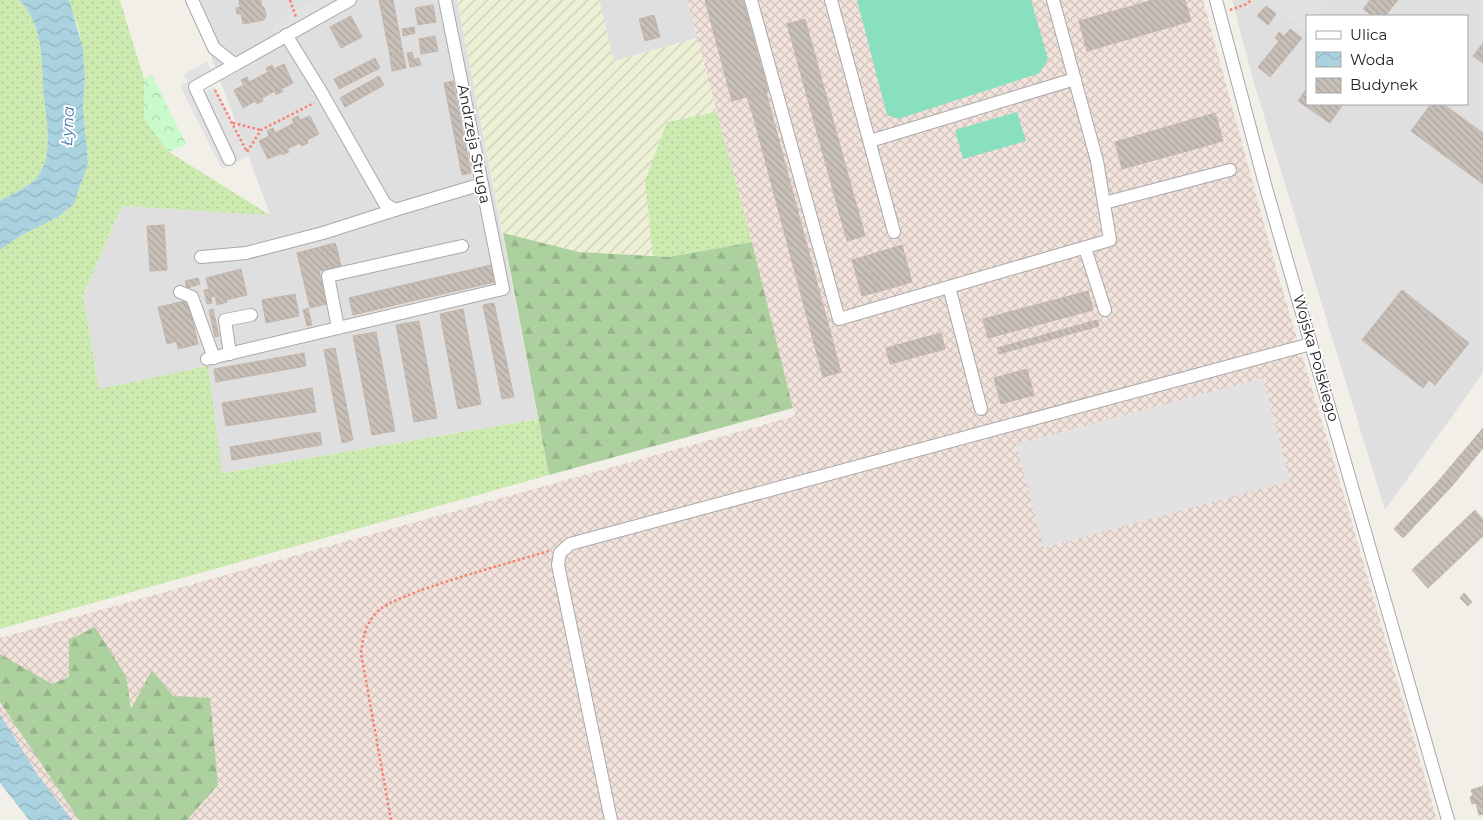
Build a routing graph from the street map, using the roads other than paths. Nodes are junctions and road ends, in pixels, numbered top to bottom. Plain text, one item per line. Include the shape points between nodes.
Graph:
1 (192, 0) edge
2 (350, 0) edge
3 (445, 0) edge
4 (751, 0) edge
5 (831, 0) edge
6 (1053, 0) edge
7 (1216, 0) edge
8 (286, 35) junction
9 (234, 64) junction
10 (1075, 79) junction
11 (870, 142) junction
12 (229, 158) dead end
13 (1230, 170) dead end
14 (482, 184) junction
15 (1104, 203) junction
16 (395, 210) junction
17 (894, 232) dead end
18 (462, 246) dead end
19 (1085, 248) junction
20 (201, 257) dead end
21 (949, 287) junction
22 (180, 292) dead end
23 (1105, 310) dead end
24 (251, 315) dead end
25 (338, 328) junction
26 (1312, 344) junction
27 (230, 354) junction
28 (981, 409) dead end
29 (1446, 819) edge
30 (611, 820) edge

1 - 9 street via 214,48
2 - 8 street
3 - 14 street, Andrzeja Struga
4 - 21 street via 839,319
5 - 11 street
6 - 10 street
7 - 26 street, Wojska Polskiego
8 - 9 street
8 - 16 street via 385,204
9 - 12 street via 195,87
10 - 11 street
10 - 15 street via 1097,161
11 - 17 street
13 - 15 street
14 - 16 street
14 - 25 street, Andrzeja Struga via 503,289
15 - 19 street via 1110,240
16 - 20 street via 246,253
18 - 25 street via 328,276
19 - 21 street
19 - 23 street
21 - 28 street
22 - 27 street via 192,297 210,359
24 - 27 street via 225,320
25 - 27 street
26 - 29 street, Wojska Polskiego
26 - 30 street via 570,544 560,553 558,565

